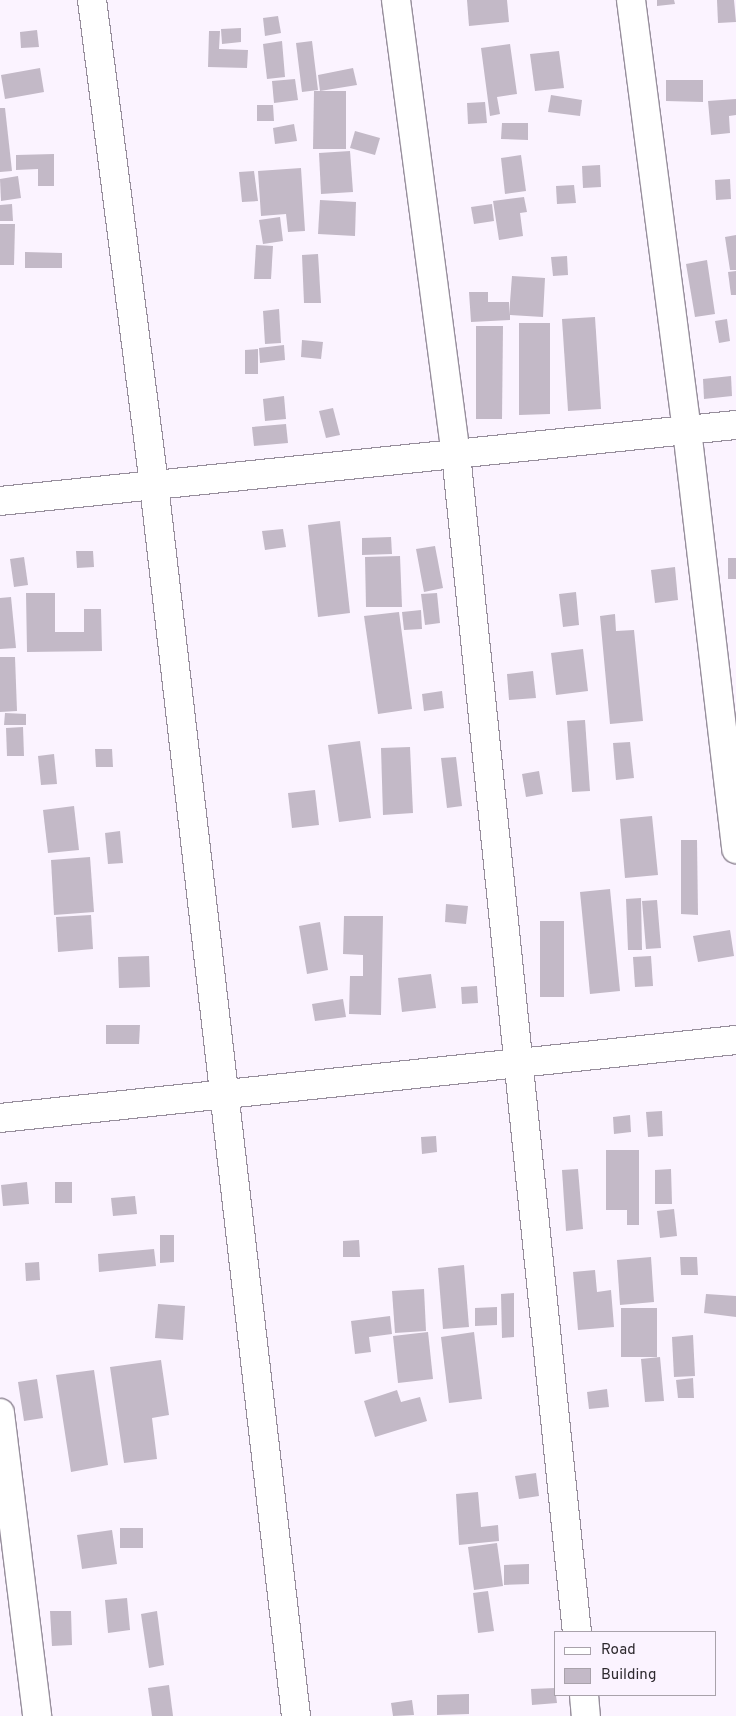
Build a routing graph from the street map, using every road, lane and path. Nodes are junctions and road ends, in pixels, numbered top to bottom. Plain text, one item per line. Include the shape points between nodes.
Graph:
1 (92, 0) edge
2 (396, 0) edge
3 (631, 0) edge
4 (736, 425) edge
5 (687, 430) junction
6 (456, 454) junction
7 (154, 485) junction
8 (0, 502) edge
9 (736, 849) edge
10 (736, 1040) edge
11 (519, 1064) junction
12 (224, 1094) junction
13 (0, 1118) edge
14 (0, 1413) edge
15 (577, 1631) edge
16 (584, 1696) edge
17 (37, 1716) edge
18 (296, 1716) edge
19 (586, 1716) edge

1 - 7 street
2 - 6 street
3 - 5 street
4 - 5 street
5 - 6 street
5 - 9 street
6 - 7 street
6 - 11 street
7 - 8 street
7 - 12 street
10 - 11 street
11 - 12 street
11 - 15 street
12 - 13 street
12 - 18 street
14 - 17 street
16 - 19 street

